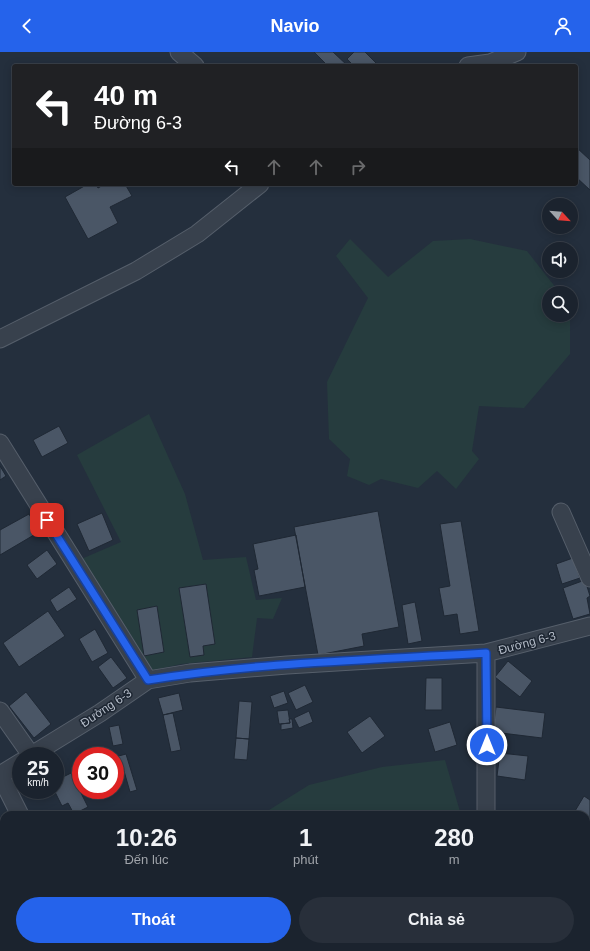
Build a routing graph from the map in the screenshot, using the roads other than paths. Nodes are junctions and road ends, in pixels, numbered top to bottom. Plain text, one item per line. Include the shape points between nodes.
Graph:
1 (179, 52) edge
2 (517, 52) edge
3 (193, 64) edge
4 (483, 64) edge
5 (257, 186) edge
6 (0, 339) edge
7 (2, 451) edge
8 (561, 512) dead end
9 (590, 578) edge
10 (590, 626) edge
11 (486, 653) junction
12 (148, 680) junction
13 (0, 711) edge
14 (21, 747) edge
15 (46, 747) edge
16 (12, 768) edge
17 (0, 775) edge
18 (18, 811) edge
19 (486, 811) edge

1 - 3 street
2 - 4 street
5 - 6 street via 197,234 142,268
7 - 12 street
8 - 9 street
10 - 11 street, Đường 6-3
11 - 12 street, Đường 6-3 via 287,664 190,673
11 - 19 street
12 - 15 street, Đường 6-3
13 - 14 street
16 - 17 street, Đường 6-3
17 - 18 street

